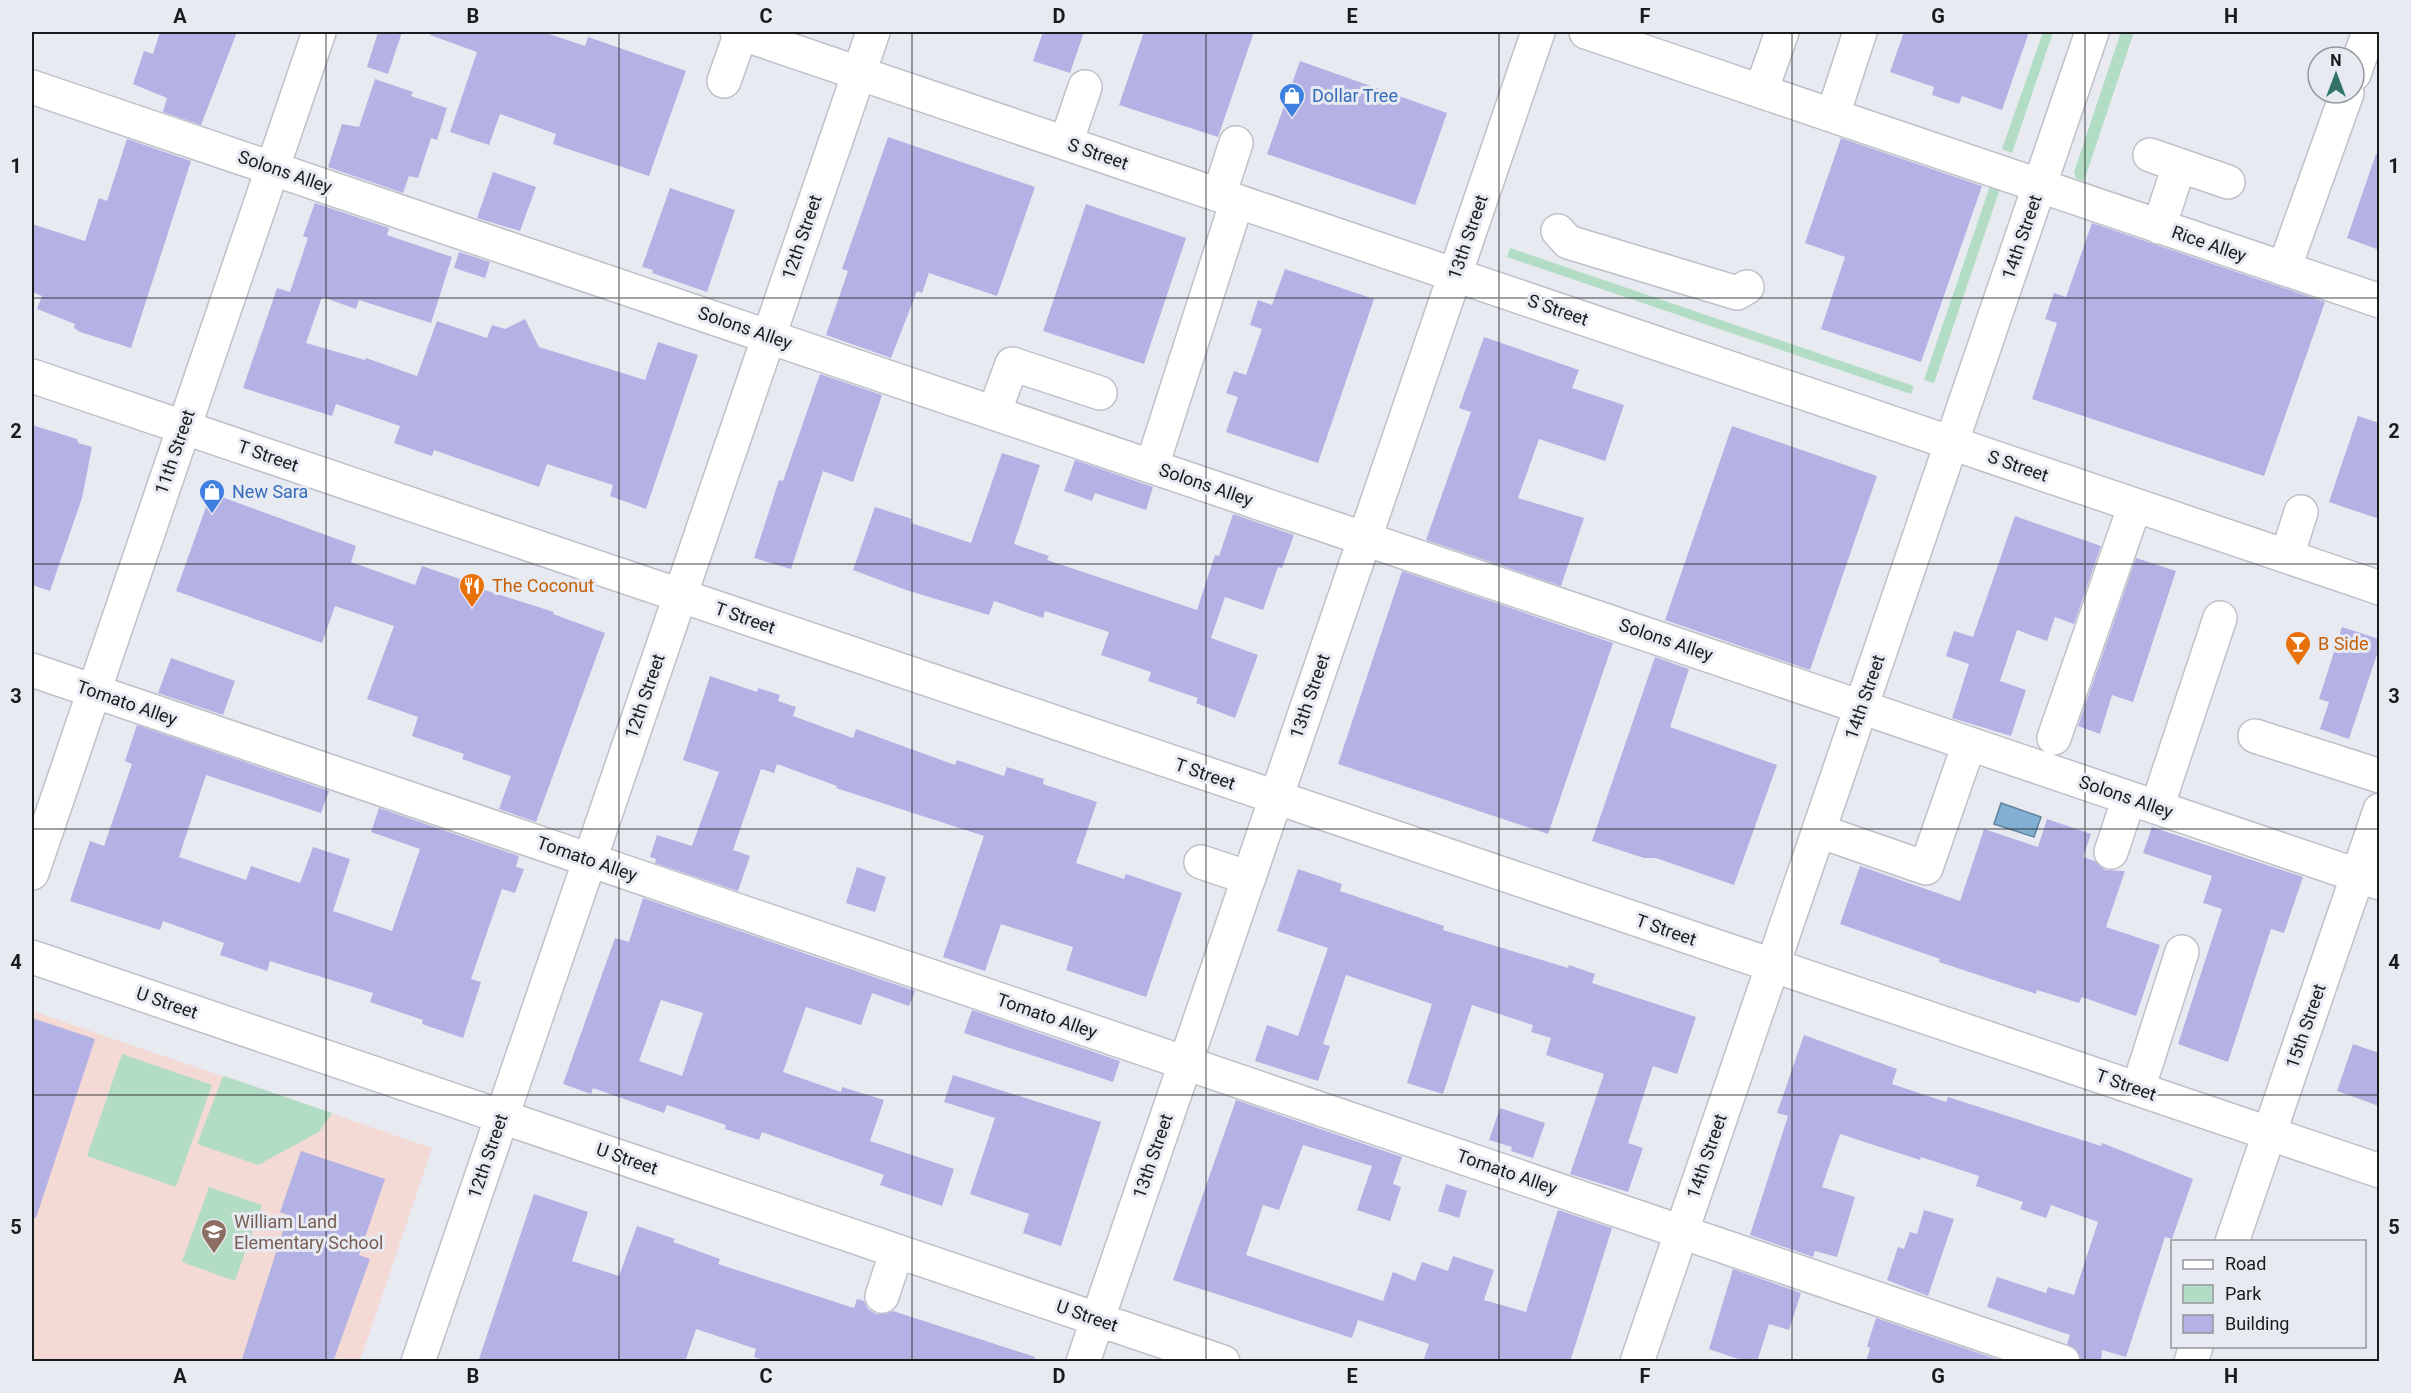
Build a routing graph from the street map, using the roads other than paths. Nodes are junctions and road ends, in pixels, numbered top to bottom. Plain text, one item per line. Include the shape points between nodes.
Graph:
1 (319, 32) edge
2 (739, 32) edge
3 (873, 32) edge
4 (1538, 32) edge
5 (1586, 32) edge
6 (1782, 32) edge
7 (1860, 32) edge
8 (2092, 32) edge
9 (858, 72) junction
10 (724, 81) dead end
11 (32, 87) edge
12 (1085, 87) dead end
13 (1761, 91) junction
14 (2343, 105) edge
15 (1833, 115) junction
16 (1066, 143) junction
17 (1236, 143) dead end
18 (272, 168) junction
19 (2189, 169) dead end
20 (2039, 186) junction
21 (1228, 198) junction
22 (2169, 230) junction
23 (1558, 231) dead end
24 (2284, 269) junction
25 (1455, 275) junction
26 (1747, 287) dead end
27 (2372, 302) edge
28 (768, 336) junction
29 (32, 376) edge
30 (1100, 393) dead end
31 (994, 413) junction
32 (183, 428) junction
33 (1952, 443) junction
34 (1152, 466) junction
35 (2135, 505) junction
36 (2301, 512) dead end
37 (1364, 538) junction
38 (2287, 556) junction
39 (2379, 588) edge
40 (680, 596) junction
41 (2220, 618) dead end
42 (32, 670) edge
43 (94, 692) junction
44 (1861, 707) junction
45 (2255, 736) dead end
46 (2054, 738) dead end
47 (1969, 744) junction
48 (2379, 776) edge
49 (1276, 797) junction
50 (2143, 802) junction
51 (2379, 810) edge
52 (1818, 831) junction
53 (2110, 852) dead end
54 (589, 860) junction
55 (1201, 862) dead end
56 (32, 873) edge
57 (1249, 878) junction
58 (2369, 879) edge
59 (2182, 952) dead end
60 (32, 957) edge
61 (1772, 966) junction
62 (1185, 1063) junction
63 (2138, 1089) junction
64 (501, 1116) junction
65 (2269, 1134) junction
66 (2379, 1171) edge
67 (1682, 1232) junction
68 (2233, 1240) edge
69 (897, 1251) junction
70 (882, 1296) dead end
71 (1097, 1319) junction
72 (418, 1362) edge
73 (1083, 1362) edge
74 (1223, 1362) edge
75 (1638, 1362) edge
76 (2063, 1362) edge

1 - 18 street, 11th Street
2 - 9 street, S Street
2 - 10 street
3 - 9 street, 12th Street
4 - 25 street, 13th Street
5 - 13 street, Rice Alley
6 - 13 street
7 - 15 street
8 - 20 street, 14th Street
9 - 16 street, S Street
9 - 28 street, 12th Street
11 - 18 street, Solons Alley
12 - 16 street
13 - 15 street, Rice Alley
14 - 24 street
15 - 20 street, Rice Alley
16 - 21 street, S Street
17 - 21 street
18 - 28 street, Solons Alley
18 - 32 street, 11th Street
19 - 22 street
20 - 22 street, Rice Alley
20 - 33 street, 14th Street
21 - 25 street, S Street
21 - 34 street
22 - 24 street, Rice Alley
23 - 26 street via 1568,242 1737,293
24 - 27 street, Rice Alley
25 - 33 street, S Street
25 - 37 street, 13th Street
28 - 31 street, Solons Alley
28 - 40 street, 12th Street
29 - 32 street, T Street
30 - 31 street via 1012,364
31 - 34 street, Solons Alley
32 - 40 street, T Street
32 - 43 street, 11th Street
33 - 35 street, S Street
33 - 44 street, 14th Street
34 - 37 street, Solons Alley
35 - 38 street, S Street
35 - 46 street
36 - 38 street
37 - 44 street, Solons Alley
37 - 49 street, 13th Street
38 - 39 street, S Street
40 - 49 street, T Street
40 - 54 street, 12th Street
41 - 50 street
42 - 43 street, Tomato Alley
43 - 54 street, Tomato Alley
43 - 56 street, 11th Street
44 - 47 street, Solons Alley
44 - 52 street, 14th Street
45 - 48 street
47 - 50 street, Solons Alley
47 - 52 street via 1926,868
49 - 57 street, 13th Street
49 - 61 street, T Street
50 - 53 street
50 - 58 street, Solons Alley
51 - 58 street, 15th Street
52 - 61 street, 14th Street
54 - 62 street, Tomato Alley
54 - 64 street, 12th Street
55 - 57 street
57 - 62 street, 13th Street
58 - 65 street, 15th Street
59 - 63 street
60 - 64 street, U Street
61 - 63 street, T Street
61 - 67 street, 14th Street
62 - 67 street, Tomato Alley
62 - 71 street, 13th Street
63 - 65 street, T Street
64 - 69 street, U Street
64 - 72 street, 12th Street
65 - 66 street, T Street
65 - 68 street, 15th Street
67 - 75 street, 14th Street
67 - 76 street, Tomato Alley
69 - 70 street
69 - 71 street, U Street
71 - 73 street, 13th Street
71 - 74 street, U Street

